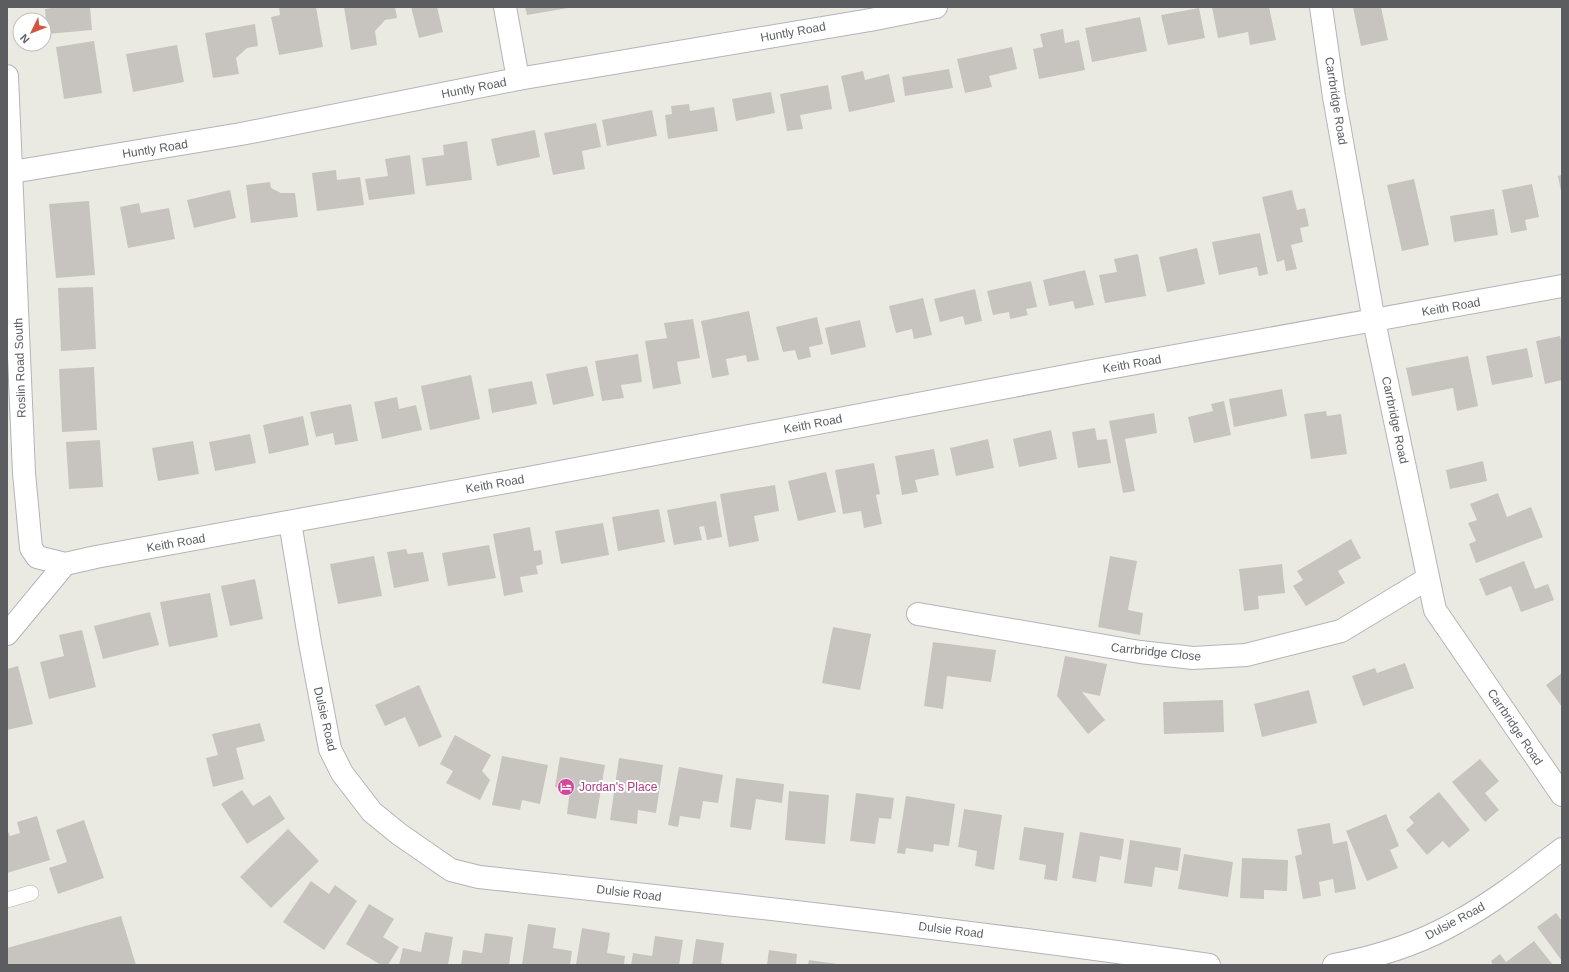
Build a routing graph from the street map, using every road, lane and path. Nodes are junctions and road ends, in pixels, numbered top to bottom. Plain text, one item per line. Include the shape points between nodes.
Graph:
1 (505, 7) edge
2 (936, 7) edge
3 (1320, 7) edge
4 (7, 76) edge
5 (518, 79) junction
6 (12, 172) junction
7 (1562, 286) edge
8 (1374, 321) junction
9 (290, 522) junction
10 (65, 564) junction
11 (1428, 579) junction
12 (918, 614) dead end
13 (7, 634) edge
14 (1562, 796) edge
15 (1562, 850) edge
16 (31, 893) dead end
17 (7, 900) edge
18 (1209, 965) edge
19 (1334, 965) edge

1 - 5 street
2 - 5 street, Huntly Road
3 - 8 street, Carrbridge Road
4 - 6 street, Roslin Road South
5 - 6 street, Huntly Road via 241,134
6 - 10 street, Roslin Road South via 29,534 31,548 37,557
7 - 8 street, Keith Road
8 - 9 street, Keith Road via 1092,371
8 - 11 street, Carrbridge Road
9 - 10 street, Keith Road
9 - 18 street, Dulsie Road via 330,749 342,773 372,812 451,870 480,876 1059,943
10 - 13 street
11 - 12 street, Carrbridge Close via 1341,631 1246,655 1193,658 1140,652
11 - 14 street, Carrbridge Road via 1435,610
15 - 19 street, Dulsie Road via 1457,923 1411,944 1366,959
16 - 17 lane

